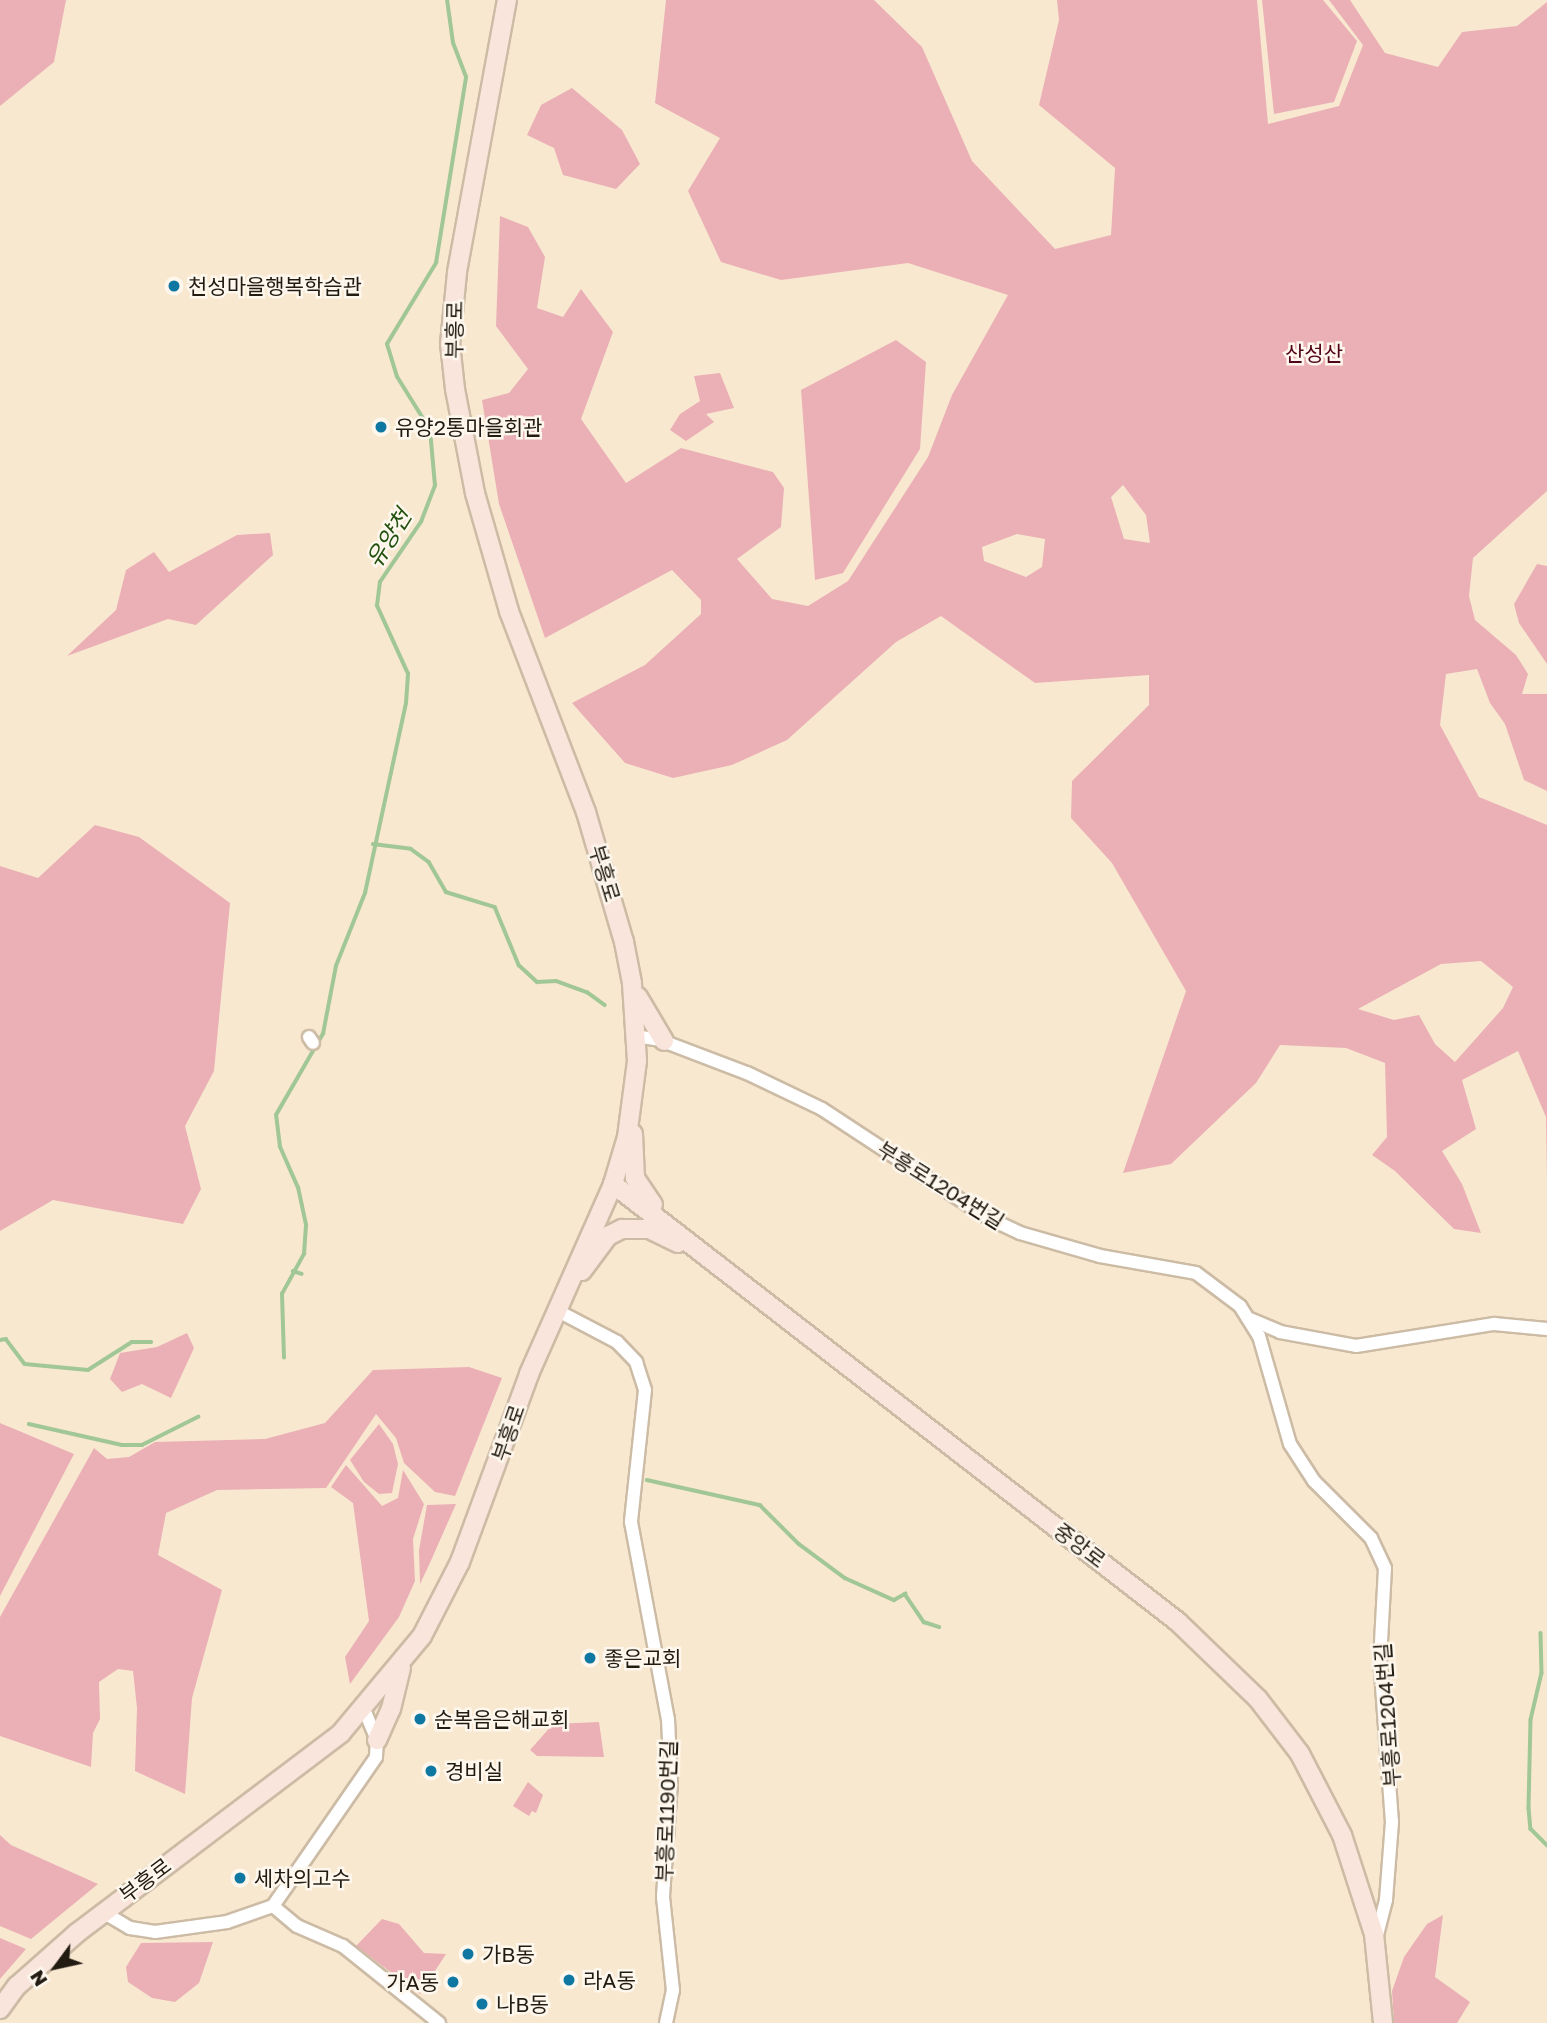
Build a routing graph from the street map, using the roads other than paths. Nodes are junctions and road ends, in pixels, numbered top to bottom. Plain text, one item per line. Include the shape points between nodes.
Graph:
1 (507, 0) edge
2 (632, 983) junction
3 (635, 1036) junction
4 (664, 1041) junction
5 (632, 1114) junction
6 (613, 1184) junction
7 (684, 1238) junction
8 (733, 1278) junction
9 (566, 1290) junction
10 (558, 1311) junction
11 (1249, 1318) junction
12 (1547, 1329) edge
13 (403, 1660) junction
14 (364, 1709) junction
15 (377, 1740) junction
16 (273, 1906) junction
17 (103, 1912) junction
18 (1375, 1942) junction
19 (0, 2008) edge
20 (439, 2023) edge
21 (666, 2023) edge
22 (1383, 2023) edge

1 - 2 main road, 부흥로 via 457,272 450,344 455,389 475,493 509,611 612,890
2 - 3 main road, 부흥로
2 - 4 main road via 643,1012
3 - 4 street, 부흥로1204번길
3 - 5 main road, 부흥로
4 - 11 street, 부흥로1204번길 via 822,1109 994,1221 1048,1243 1196,1273 1223,1291
5 - 6 main road, 부흥로
5 - 7 main road via 635,1178
6 - 7 main road, 중앙로
6 - 9 main road, 부흥로
7 - 8 main road, 중앙로
8 - 9 main road via 670,1238 629,1227 608,1236
8 - 18 main road, 중앙로 via 1103,1562 1230,1669 1285,1732 1327,1803 1353,1865
9 - 10 main road, 부흥로
10 - 13 main road, 부흥로 via 529,1374 460,1562 422,1636
10 - 21 street, 부흥로1190번길 via 617,1342 636,1362 645,1390 631,1522 668,1719 671,1782 663,1897 673,1990
11 - 12 street, 부흥로1204번길 via 1280,1332 1356,1346 1494,1324
11 - 18 street, 부흥로1204번길 via 1259,1336 1290,1444 1314,1481 1371,1538 1385,1569 1380,1659 1392,1822 1386,1900
13 - 14 main road, 부흥로
13 - 15 main road via 391,1709
14 - 15 street
14 - 17 main road, 부흥로 via 341,1733
15 - 16 street via 376,1757 363,1781
16 - 17 street via 228,1923 155,1932 130,1928
16 - 20 street via 297,1926 344,1946
17 - 19 main road, 부흥로 via 17,1986
18 - 22 main road, 중앙로

